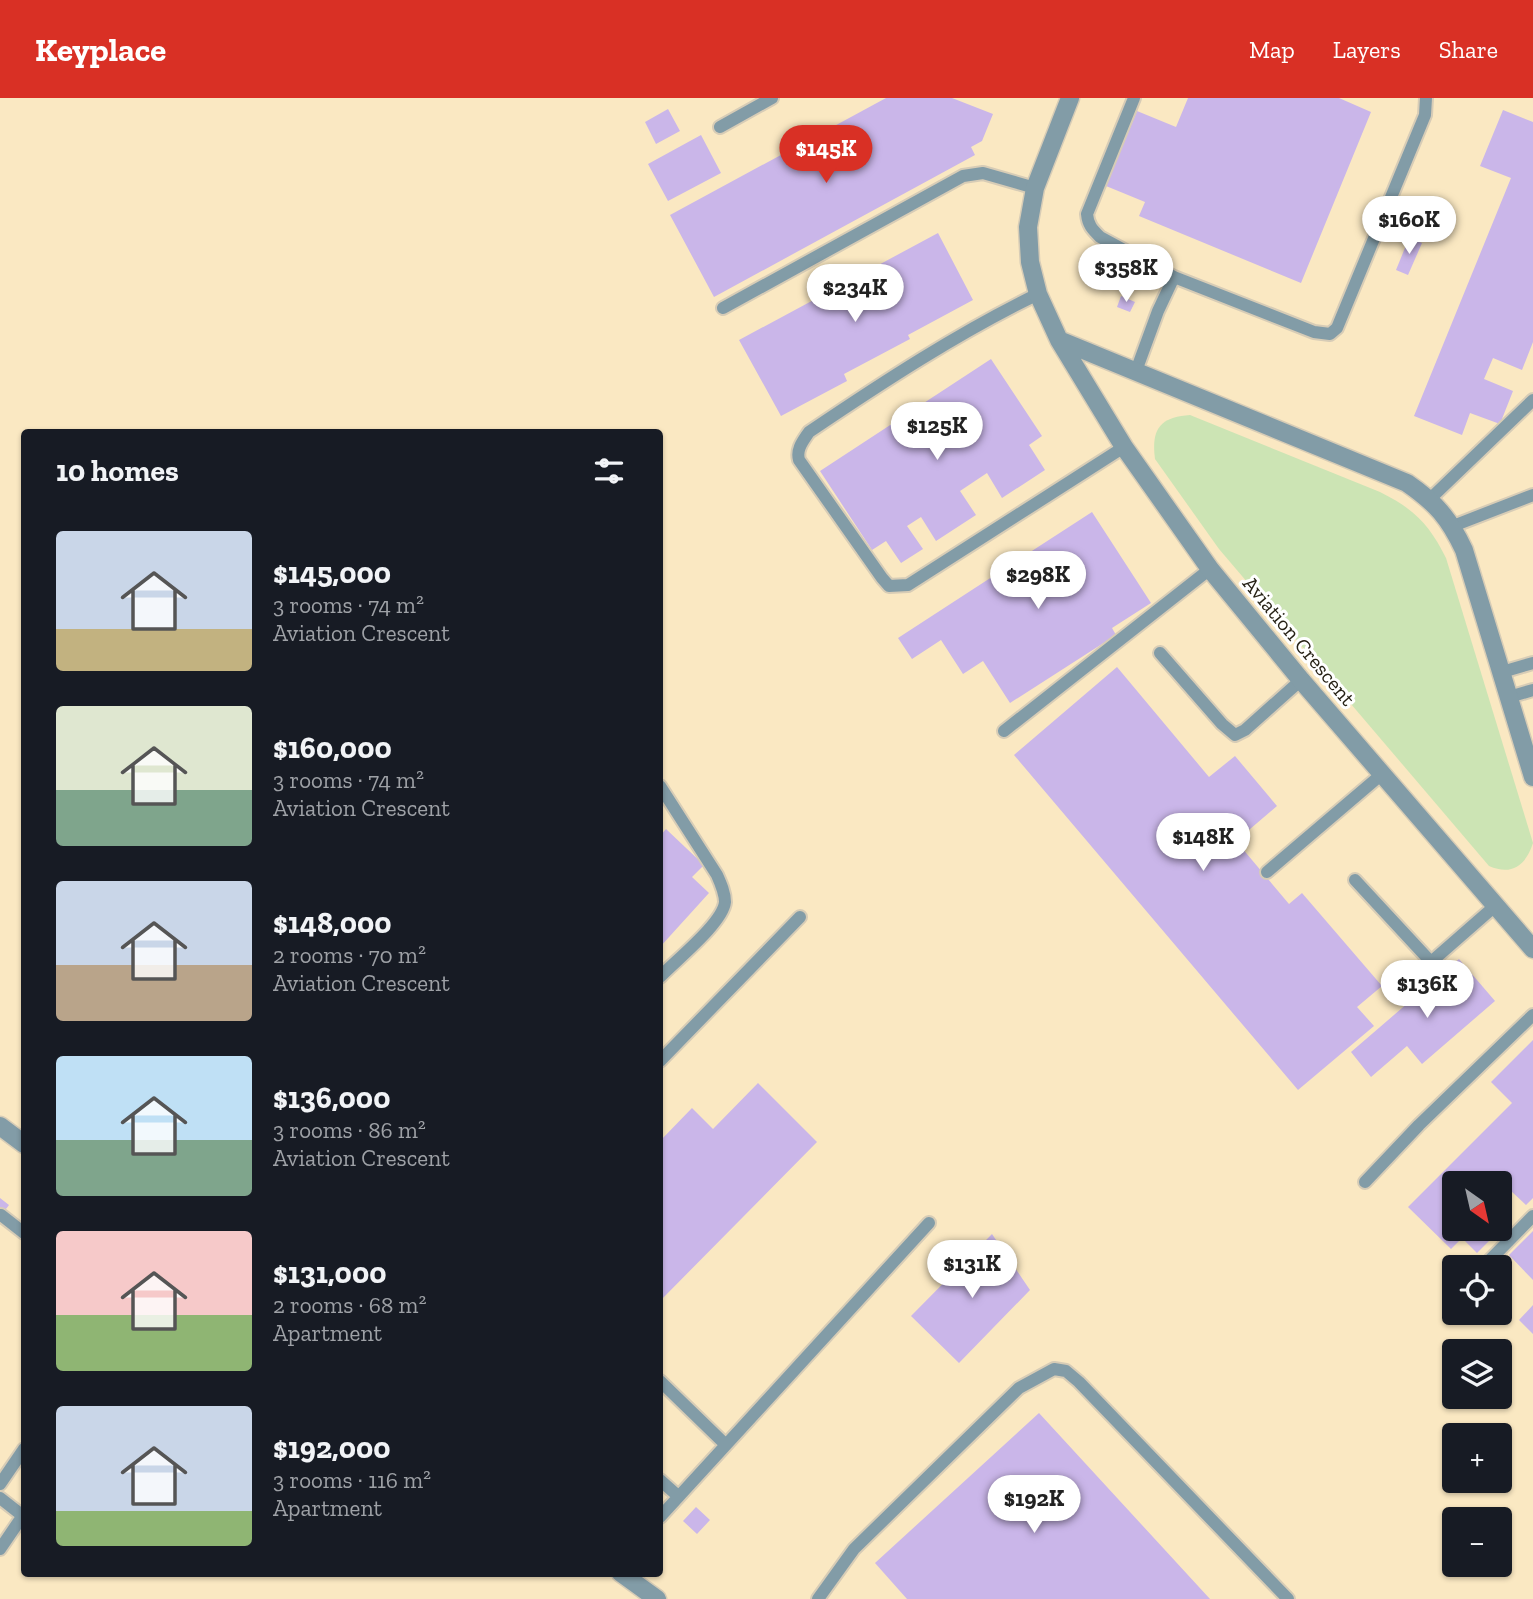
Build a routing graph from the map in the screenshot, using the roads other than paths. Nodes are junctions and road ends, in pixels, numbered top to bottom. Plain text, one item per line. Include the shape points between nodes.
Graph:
1 (772, 98) edge
2 (1070, 98) edge
3 (1133, 98) edge
4 (1426, 98) edge
5 (720, 127) dead end
6 (1035, 188) junction
7 (1174, 277) junction
8 (1038, 294) junction
9 (723, 308) dead end
10 (1059, 340) junction
11 (1136, 371) junction
12 (1533, 400) edge
13 (1124, 447) junction
14 (1533, 495) edge
15 (1430, 499) junction
16 (1453, 526) junction
17 (1210, 569) junction
18 (1160, 653) dead end
19 (1533, 663) edge
20 (1502, 673) junction
21 (1301, 680) junction
22 (1533, 690) edge
23 (1509, 697) junction
24 (1004, 731) dead end
25 (1382, 774) junction
26 (1533, 777) edge
27 (663, 791) edge
28 (1267, 872) dead end
29 (1355, 880) dead end
30 (1495, 906) junction
31 (800, 917) dead end
32 (1533, 949) edge
33 (663, 974) edge
34 (1533, 1015) edge
35 (663, 1058) edge
36 (0, 1126) edge
37 (21, 1142) edge
38 (1365, 1182) dead end
39 (1, 1215) edge
40 (1533, 1216) edge
41 (929, 1223) dead end
42 (21, 1231) edge
43 (1495, 1255) edge
44 (663, 1384) edge
45 (726, 1445) junction
46 (21, 1453) edge
47 (663, 1483) edge
48 (0, 1484) edge
49 (678, 1496) junction
50 (0, 1498) edge
51 (21, 1513) edge
52 (663, 1514) edge
53 (21, 1519) edge
54 (0, 1549) edge
55 (627, 1577) edge
56 (657, 1599) edge
57 (818, 1599) edge
58 (1289, 1599) edge

1 - 5 lane
2 - 6 street, Aviation Crescent
3 - 7 lane via 1087,214 1088,224 1100,237
4 - 7 lane via 1425,114 1337,328 1330,334 1314,332
6 - 8 street, Aviation Crescent via 1028,227
6 - 9 lane via 983,173 963,176
7 - 11 lane
8 - 10 street, Aviation Crescent
8 - 13 lane via 893,376 809,432 797,454 799,460 882,578 889,586 899,586 908,585
10 - 11 street
10 - 13 street, Aviation Crescent
11 - 15 street via 1407,483
12 - 15 lane
13 - 17 street, Aviation Crescent
14 - 16 lane
15 - 16 street
16 - 20 street
17 - 21 street, Aviation Crescent
17 - 24 lane
18 - 21 lane via 1235,735
19 - 20 lane
20 - 23 street
21 - 25 street, Aviation Crescent
22 - 23 lane
23 - 26 street
25 - 28 lane
25 - 30 street, Aviation Crescent
27 - 33 lane via 717,875 725,903 716,920
29 - 30 lane via 1431,962
30 - 32 street, Aviation Crescent
31 - 35 lane
34 - 38 lane
36 - 37 street
39 - 42 lane
40 - 43 lane
41 - 45 lane
44 - 45 lane
45 - 49 lane
46 - 48 lane
47 - 49 lane
49 - 52 lane
50 - 51 lane
53 - 54 lane
55 - 56 street
57 - 58 lane via 855,1549 932,1473 1019,1388 1054,1368 1079,1382

